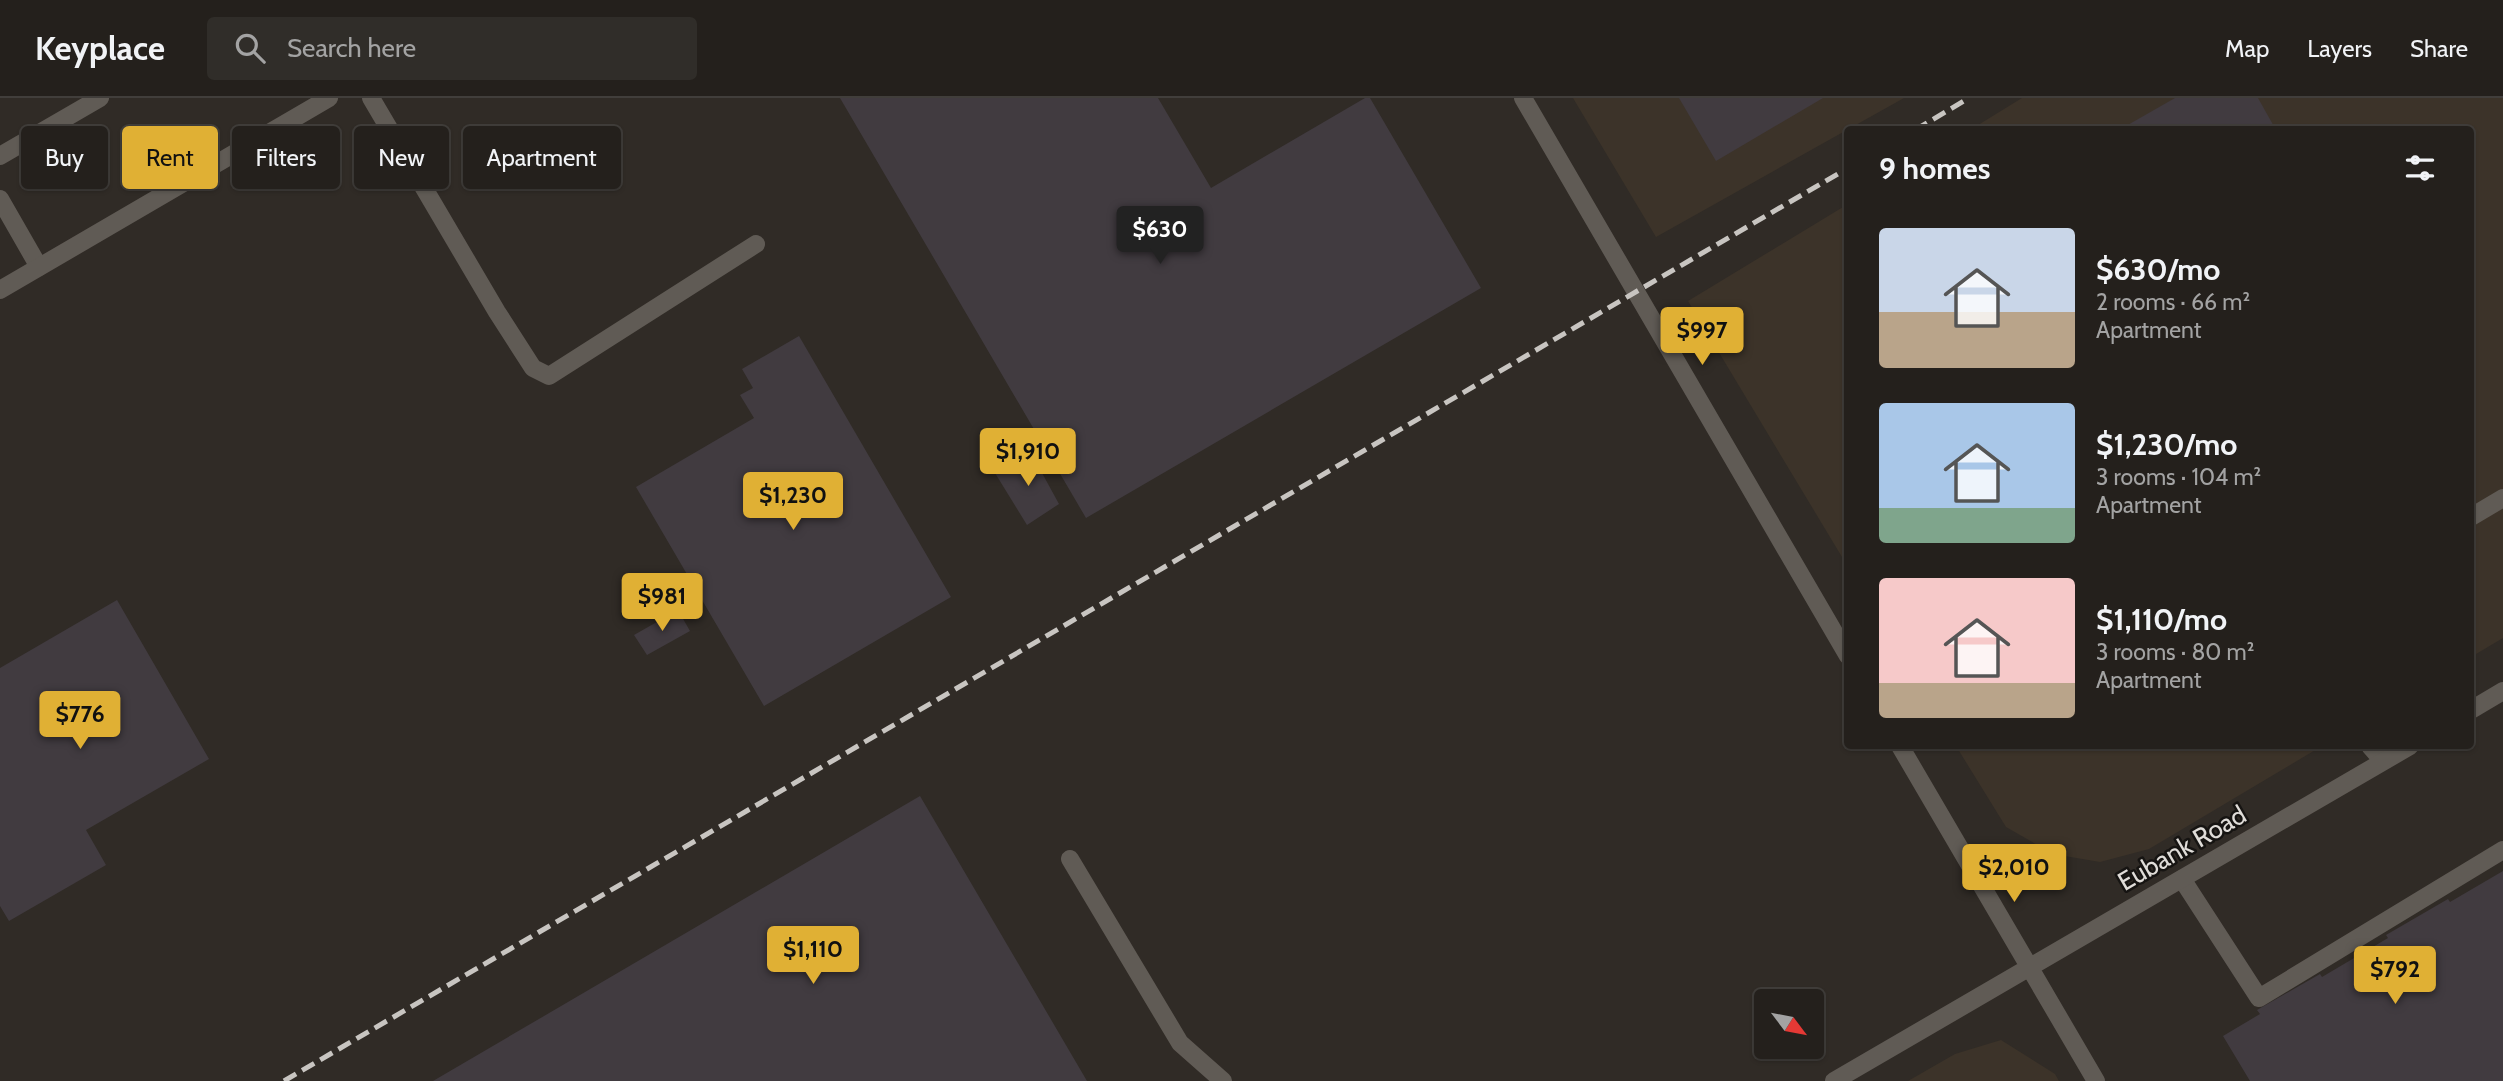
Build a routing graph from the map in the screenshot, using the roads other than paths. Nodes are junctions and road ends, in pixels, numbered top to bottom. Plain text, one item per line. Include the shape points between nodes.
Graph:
1 (100, 98) edge
2 (329, 98) edge
3 (371, 98) edge
4 (1523, 98) edge
5 (0, 156) edge
6 (0, 199) edge
7 (756, 244) dead end
8 (39, 267) junction
9 (0, 290) edge
10 (2503, 498) edge
11 (2474, 515) edge
12 (1844, 649) edge
13 (2503, 691) edge
14 (2474, 708) edge
15 (1902, 749) edge
16 (2373, 749) edge
17 (2405, 749) edge
18 (2383, 761) junction
19 (2503, 850) edge
20 (1070, 859) dead end
21 (2182, 879) junction
22 (2029, 968) junction
23 (1223, 1081) edge
24 (1835, 1081) edge
25 (2095, 1081) edge

1 - 5 street
2 - 8 street
3 - 7 street via 533,368 549,376
4 - 12 street
6 - 8 street
8 - 9 street
10 - 11 street
13 - 14 street
15 - 22 street
16 - 18 street
17 - 18 street, Eubank Road
18 - 21 street, Eubank Road
19 - 21 street via 2259,998
20 - 23 street via 1180,1043
21 - 22 street, Eubank Road
22 - 24 street, Eubank Road
22 - 25 street

